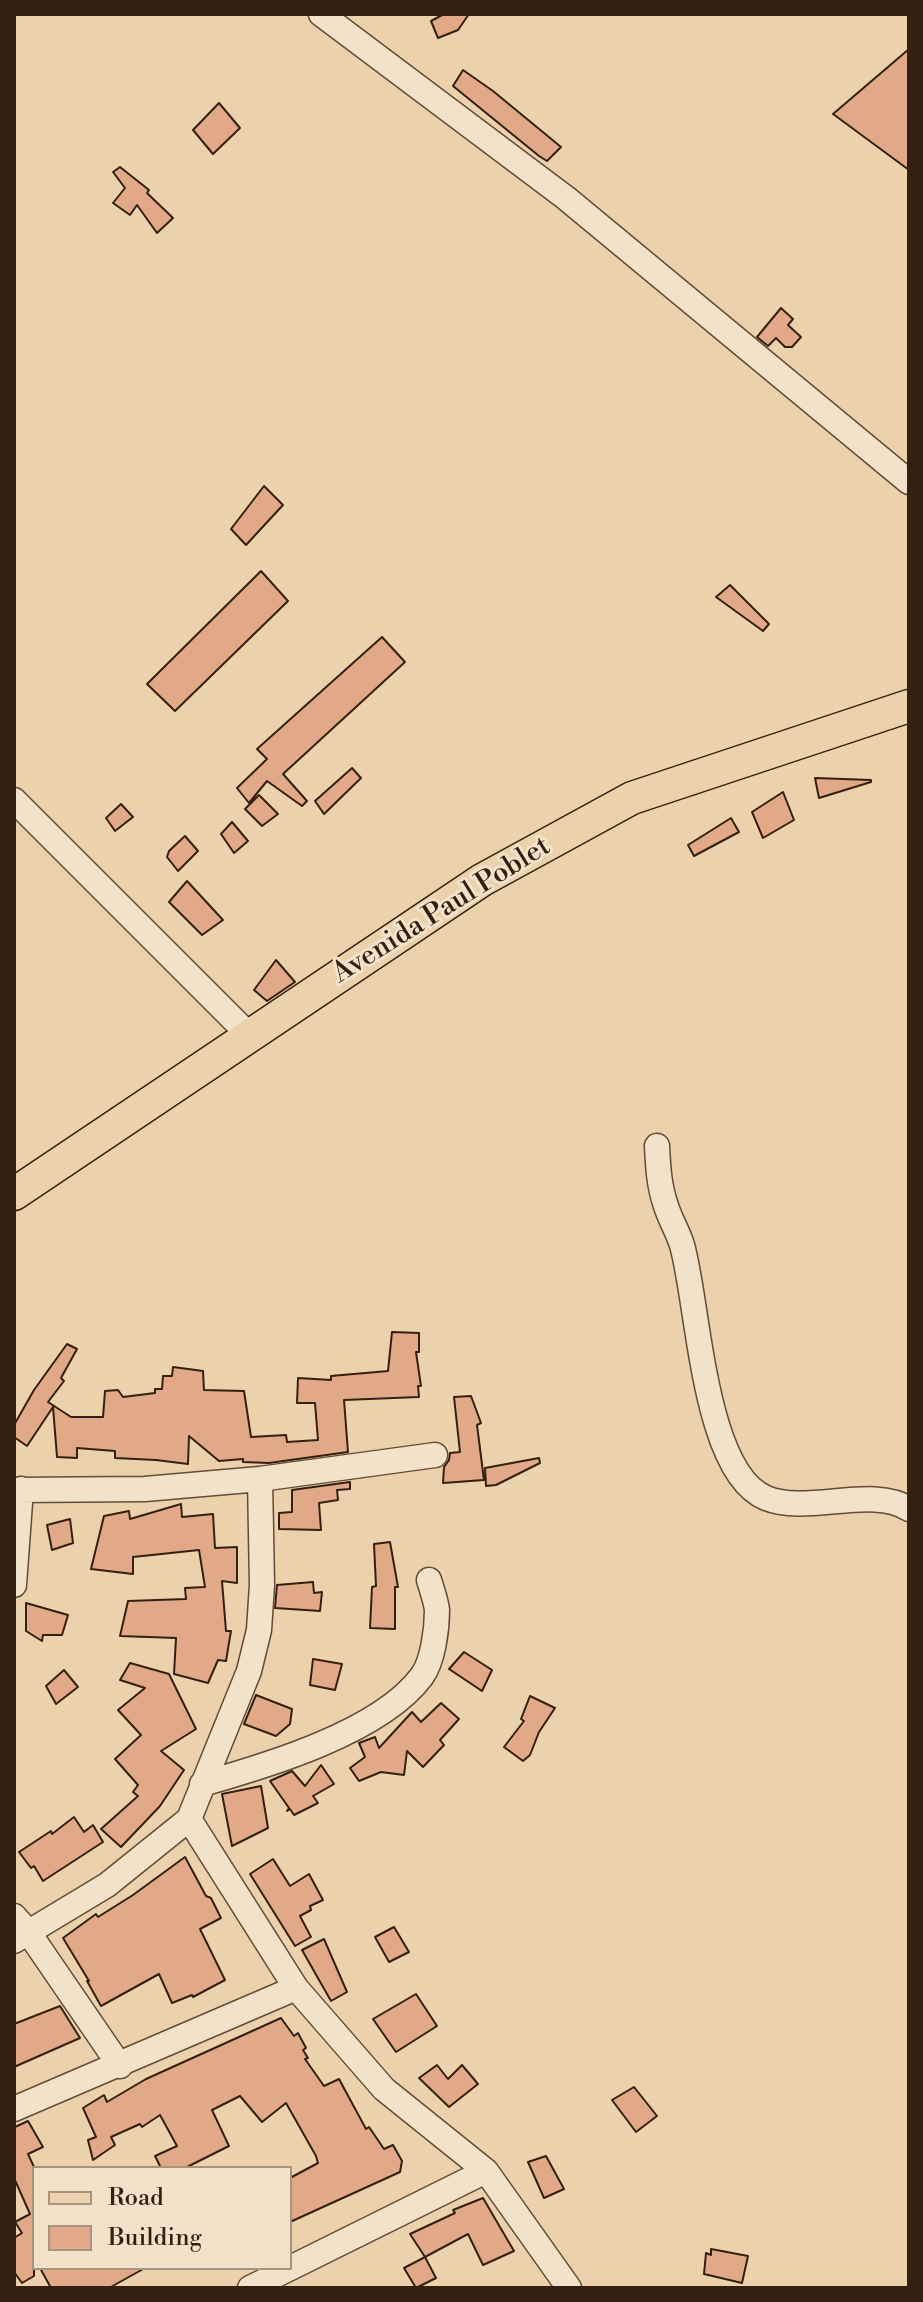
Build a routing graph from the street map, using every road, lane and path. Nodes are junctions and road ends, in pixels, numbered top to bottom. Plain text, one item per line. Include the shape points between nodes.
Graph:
1 (321, 14) edge
2 (909, 482) edge
3 (909, 706) edge
4 (14, 800) edge
5 (250, 1036) junction
6 (657, 1146) dead end
7 (14, 1194) edge
8 (435, 1455) dead end
9 (260, 1479) junction
10 (18, 1489) edge
11 (909, 1509) edge
12 (429, 1580) dead end
13 (14, 1585) edge
14 (202, 1784) junction
15 (189, 1819) junction
16 (19, 1930) edge
17 (296, 1988) junction
18 (120, 2066) junction
19 (14, 2109) edge
20 (486, 2171) junction
21 (292, 2267) edge
22 (286, 2270) edge
23 (250, 2288) edge
24 (569, 2288) edge

1 - 2 street via 566,198
3 - 5 main road, Avenida Paul Poblet via 632,798 482,880
4 - 5 street
5 - 7 main road, Avenida Paul Poblet
6 - 11 street via 659,1184 681,1244 715,1423 736,1472 763,1497 790,1504 886,1500
8 - 9 street
9 - 10 street via 145,1489
9 - 14 street via 259,1630 249,1671
10 - 13 street
12 - 14 street via 437,1608 434,1639 424,1674 403,1697 357,1727 277,1761
14 - 15 street
15 - 16 street via 107,1885
15 - 17 street
16 - 18 street
17 - 18 street
17 - 20 street via 384,2089
18 - 19 street
20 - 21 street
20 - 24 street
22 - 23 street

